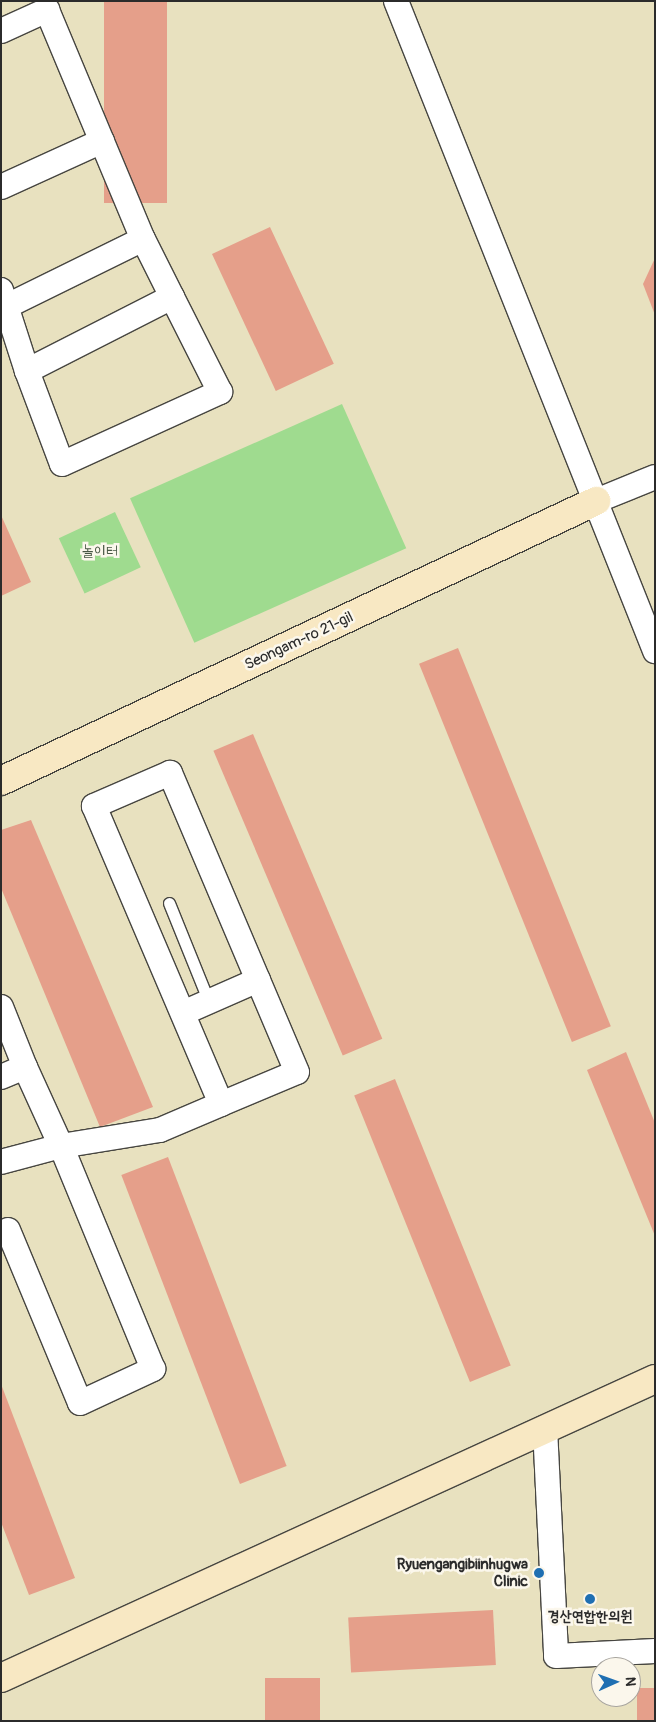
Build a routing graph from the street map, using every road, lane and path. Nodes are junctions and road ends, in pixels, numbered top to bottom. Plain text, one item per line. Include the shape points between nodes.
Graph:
1 (396, 1) edge
2 (1, 31) edge
3 (102, 141) junction
4 (1, 188) edge
5 (143, 239) junction
6 (172, 297) junction
7 (4, 301) edge
8 (27, 371) junction
9 (655, 477) edge
10 (596, 502) junction
11 (655, 651) edge
12 (1, 781) edge
13 (169, 903) dead end
14 (258, 980) junction
15 (209, 1002) junction
16 (1, 1007) edge
17 (183, 1013) junction
18 (25, 1068) junction
19 (1, 1077) edge
20 (221, 1104) junction
21 (61, 1146) junction
22 (1, 1162) edge
23 (8, 1230) dead end
24 (655, 1379) edge
25 (544, 1428) junction
26 (655, 1651) edge
27 (1, 1678) edge

1 - 10 street
2 - 3 street via 47,10
3 - 4 street
3 - 5 street
5 - 6 street
5 - 7 street
6 - 8 street
6 - 8 street via 220,392 62,464
7 - 8 street
9 - 10 street
10 - 11 street
10 - 12 street, Seongam-ro 21-gil
13 - 15 lane
14 - 15 street
14 - 17 street via 170,773 94,806
14 - 20 street via 297,1072
15 - 17 street
16 - 18 street
17 - 20 street
18 - 19 street
18 - 21 street
20 - 21 street via 160,1130
21 - 22 street
21 - 23 street via 153,1370 80,1403
24 - 25 street
25 - 26 street via 556,1656
25 - 27 street

